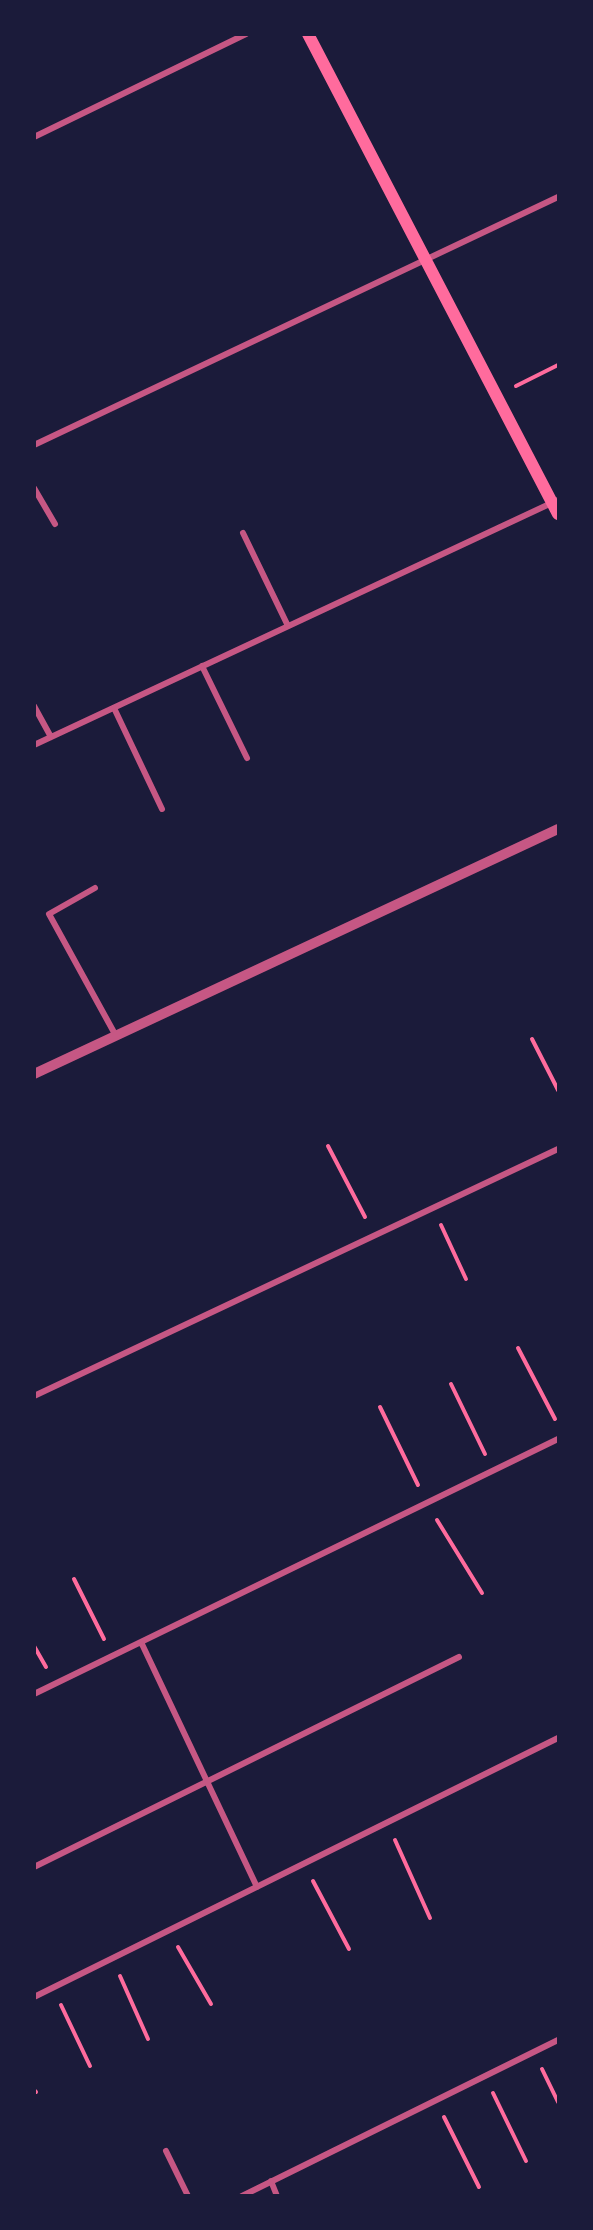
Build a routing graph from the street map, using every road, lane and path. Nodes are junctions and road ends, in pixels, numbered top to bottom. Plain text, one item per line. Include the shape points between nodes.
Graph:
1 (246, 34) edge
2 (308, 34) edge
3 (34, 137) edge
4 (558, 197) edge
5 (426, 260) junction
6 (558, 365) edge
7 (496, 396) junction
8 (34, 445) edge
9 (34, 488) edge
10 (556, 506) edge
11 (55, 524) dead end
12 (243, 533) dead end
13 (288, 626) junction
14 (202, 666) junction
15 (34, 706) edge
16 (114, 708) junction
17 (51, 737) junction
18 (34, 745) edge
19 (247, 758) dead end
20 (162, 809) dead end
21 (558, 829) edge
22 (95, 888) dead end
23 (116, 1036) junction
24 (532, 1039) dead end
25 (34, 1074) edge
26 (558, 1090) edge
27 (328, 1146) dead end
28 (558, 1149) edge
29 (433, 1208) junction
30 (374, 1236) junction
31 (466, 1280) dead end
32 (518, 1348) dead end
33 (451, 1384) dead end
34 (34, 1396) edge
35 (380, 1407) dead end
36 (558, 1425) edge
37 (558, 1439) edge
38 (493, 1471) junction
39 (427, 1503) junction
40 (74, 1580) dead end
41 (482, 1593) dead end
42 (141, 1642) junction
43 (113, 1656) junction
44 (459, 1657) dead end
45 (34, 1694) edge
46 (558, 1738) edge
47 (207, 1781) junction
48 (387, 1823) junction
49 (304, 1864) junction
50 (34, 1867) edge
51 (257, 1887) junction
52 (430, 1918) dead end
53 (168, 1931) junction
54 (349, 1949) dead end
55 (112, 1959) junction
56 (53, 1988) junction
57 (34, 1997) edge
58 (211, 2004) dead end
59 (148, 2039) dead end
60 (558, 2040) edge
61 (534, 2052) junction
62 (90, 2066) dead end
63 (484, 2076) junction
64 (436, 2101) junction
65 (558, 2102) edge
66 (166, 2151) dead end
67 (526, 2161) dead end
68 (271, 2181) junction
69 (479, 2187) dead end
70 (188, 2196) edge
71 (242, 2196) edge
72 (277, 2196) edge

1 - 3 street
2 - 5 main road
4 - 5 street
5 - 7 main road
5 - 8 street
6 - 7 path
7 - 10 main road
9 - 11 street
10 - 13 street
12 - 13 street
13 - 14 street
14 - 16 street
14 - 19 street
15 - 17 street
16 - 17 street
16 - 20 street
17 - 18 street
21 - 23 street
22 - 23 street via 49,914
23 - 25 street
24 - 26 path
27 - 30 path
28 - 29 street
29 - 30 street
29 - 31 path
30 - 34 street
32 - 36 path
33 - 38 path
35 - 39 path
37 - 38 street
38 - 39 street
39 - 41 path
39 - 42 street
40 - 43 path
42 - 43 street
42 - 47 street
43 - 45 street
44 - 47 street
46 - 48 street
47 - 50 street
47 - 51 street
48 - 49 street
48 - 52 path
49 - 51 street
49 - 54 path
51 - 53 street
53 - 55 street
53 - 58 path
55 - 56 street
55 - 59 path
56 - 57 street
56 - 62 path
60 - 61 street
61 - 63 street
61 - 65 path
63 - 64 street
63 - 67 path
64 - 68 street
64 - 69 path
66 - 70 street
68 - 71 street
68 - 72 street

